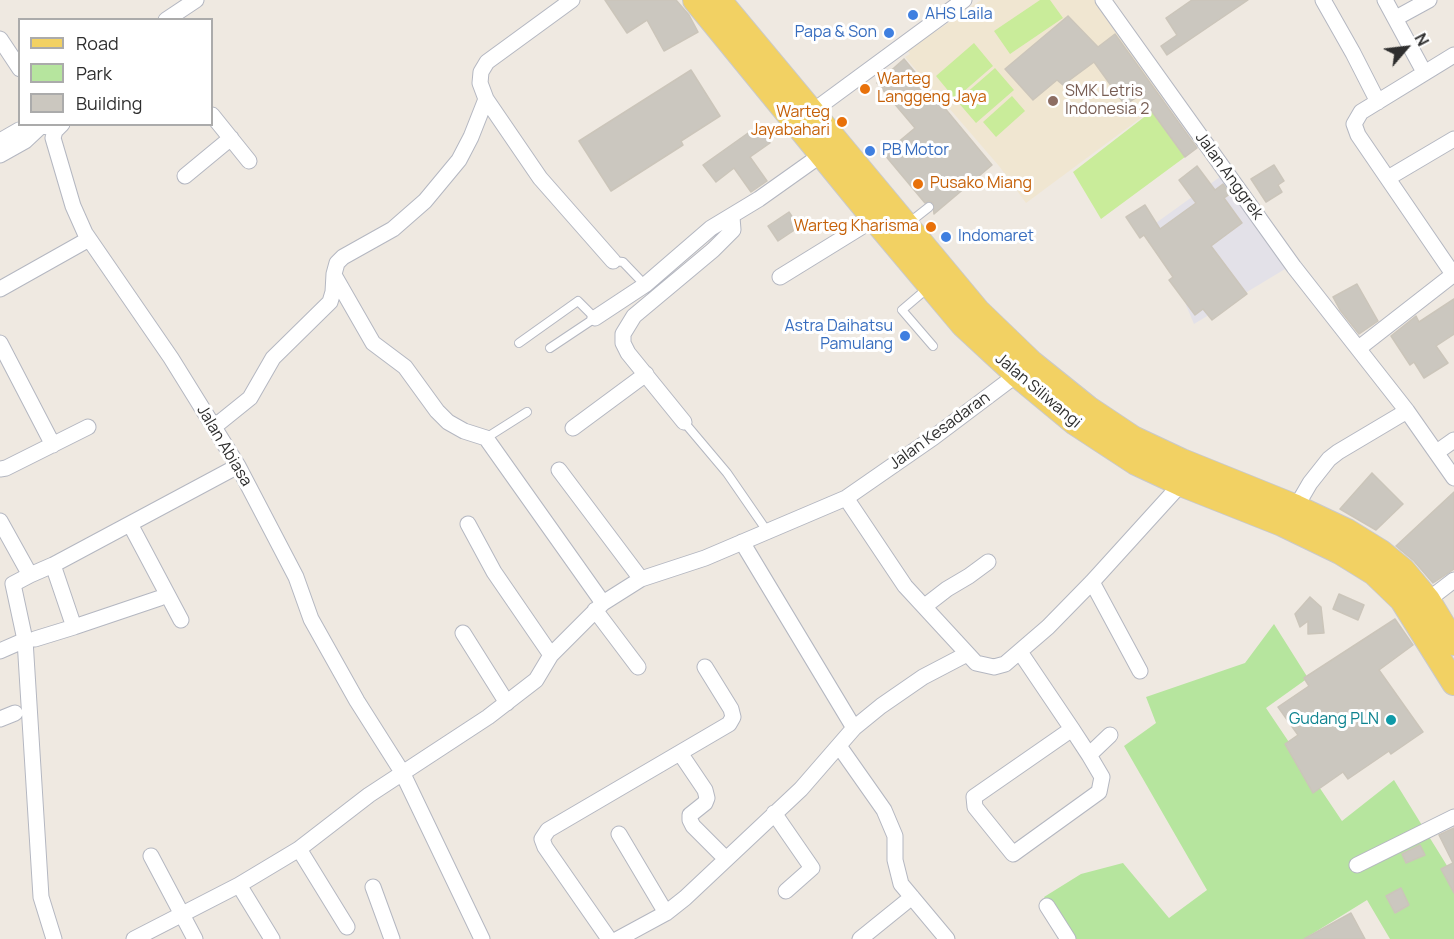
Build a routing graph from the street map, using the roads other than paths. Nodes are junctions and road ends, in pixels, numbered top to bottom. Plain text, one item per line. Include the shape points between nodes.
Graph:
1 (196, 0) edge
2 (572, 0) edge
3 (696, 0) edge
4 (719, 0) edge
5 (964, 0) edge
6 (1102, 0) edge
7 (1323, 0) edge
8 (1386, 0) edge
9 (1429, 0) edge
10 (169, 18) edge
11 (1396, 18) junction
12 (0, 39) edge
13 (1454, 55) edge
14 (18, 66) edge
15 (1424, 72) junction
16 (486, 99) junction
17 (1378, 102) junction
18 (813, 111) junction
19 (213, 116) edge
20 (54, 126) edge
21 (231, 138) junction
22 (1454, 139) edge
23 (0, 141) edge
24 (0, 155) edge
25 (821, 155) junction
26 (249, 161) dead end
27 (185, 176) dead end
28 (1388, 178) junction
29 (928, 207) dead end
30 (732, 217) junction
31 (874, 219) junction
32 (906, 225) junction
33 (89, 239) junction
34 (613, 261) joint
35 (334, 274) junction
36 (1454, 274) edge
37 (780, 277) dead end
38 (645, 285) junction
39 (930, 286) junction
40 (0, 290) edge
41 (595, 318) junction
42 (519, 342) dead end
43 (0, 343) edge
44 (933, 346) dead end
45 (550, 348) dead end
46 (1359, 348) junction
47 (1024, 369) junction
48 (646, 374) junction
49 (527, 411) dead end
50 (1407, 411) junction
51 (684, 422) joint
52 (88, 427) dead end
53 (214, 427) junction
54 (573, 428) dead end
55 (486, 438) junction
56 (1454, 440) edge
57 (53, 445) junction
58 (1437, 452) junction
59 (238, 466) junction
60 (0, 469) edge
61 (559, 470) dead end
62 (1454, 477) edge
63 (1181, 484) junction
64 (846, 498) junction
65 (1296, 507) junction
66 (0, 521) edge
67 (468, 524) dead end
68 (129, 530) junction
69 (767, 531) junction
70 (742, 542) junction
71 (988, 562) dead end
72 (55, 569) junction
73 (30, 574) junction
74 (641, 579) junction
75 (1454, 580) edge
76 (1092, 582) junction
77 (160, 598) dead end
78 (1428, 600) junction
79 (599, 606) junction
80 (926, 606) junction
81 (181, 620) dead end
82 (74, 627) junction
83 (463, 633) dead end
84 (30, 640) junction
85 (1454, 643) edge
86 (0, 651) edge
87 (1020, 652) junction
88 (967, 654) junction
89 (551, 655) junction
90 (638, 667) dead end
91 (705, 667) dead end
92 (1140, 671) dead end
93 (1454, 683) edge
94 (507, 703) junction
95 (15, 713) dead end
96 (0, 719) edge
97 (854, 728) junction
98 (1072, 729) junction
99 (1110, 735) dead end
100 (839, 746) junction
101 (680, 753) junction
102 (1089, 755) junction
103 (402, 772) junction
104 (774, 813) junction
105 (1454, 817) edge
106 (619, 834) dead end
107 (299, 849) junction
108 (151, 856) dead end
109 (725, 858) junction
110 (1357, 865) dead end
111 (239, 885) junction
112 (373, 887) dead end
113 (786, 891) dead end
114 (912, 897) junction
115 (1047, 906) dead end
116 (666, 913) junction
117 (182, 915) junction
118 (347, 927) dead end
119 (634, 935) edge
120 (54, 939) edge
121 (134, 939) edge
122 (195, 939) edge
123 (272, 939) edge
124 (392, 939) edge
125 (482, 939) edge
126 (609, 939) edge
127 (618, 939) edge
128 (860, 939) edge
129 (947, 939) edge
130 (1068, 939) edge

1 - 10 street
2 - 16 street via 487,62 480,84
3 - 25 main road, Jalan Siliwangi
4 - 18 main road, Jalan Siliwangi
5 - 18 street
6 - 46 street, Jalan Anggrek via 1294,267
7 - 17 street
8 - 11 street
9 - 11 street
11 - 15 street
12 - 14 street
13 - 15 street
15 - 17 street
16 - 34 street via 540,178
16 - 35 street via 459,160 425,201 393,229 343,257
17 - 28 street via 1361,112 1354,124
18 - 32 main road, Jalan Siliwangi
19 - 21 street
20 - 23 street via 19,130
20 - 24 street
20 - 33 street, Jalan Abiasa via 57,155 73,206
21 - 26 street
21 - 27 street
22 - 28 street
25 - 30 street
25 - 31 main road, Jalan Siliwangi
28 - 36 street
29 - 32 lane
30 - 38 street via 711,228
30 - 48 street via 733,230 626,326 623,343 627,353
31 - 37 street
31 - 39 main road, Jalan Siliwangi
32 - 47 main road, Jalan Siliwangi
33 - 40 street
33 - 53 street, Jalan Abiasa
34 - 38 lane via 623,261
35 - 53 street via 330,302 278,352 249,398
35 - 55 street via 374,343 405,367 448,422
36 - 46 street
38 - 41 street
39 - 44 lane via 902,310
39 - 47 main road, Jalan Siliwangi via 963,325
41 - 42 lane via 578,301
41 - 45 lane
43 - 57 street
46 - 50 street, Jalan Anggrek
47 - 63 main road, Jalan Siliwangi via 1075,423 1136,463
47 - 64 street, Jalan Kesadaran
47 - 65 main road, Jalan Siliwangi via 1133,438
48 - 51 street
48 - 54 street
49 - 55 lane
50 - 58 street, Jalan Anggrek
50 - 65 street via 1329,459
51 - 69 lane via 728,473
52 - 57 street
53 - 59 street, Jalan Abiasa
55 - 79 street
56 - 58 street
57 - 60 street
58 - 62 street, Jalan Anggrek
59 - 68 street
59 - 103 street, Jalan Abiasa via 296,577 311,619
61 - 74 street
63 - 76 street
63 - 93 main road, Jalan Siliwangi via 1282,524 1374,573 1402,600
64 - 69 street, Jalan Kesadaran
64 - 80 street via 905,586
65 - 78 main road, Jalan Siliwangi via 1381,552 1403,570
66 - 73 street
67 - 89 street via 494,572
68 - 72 street
68 - 81 street
69 - 70 street, Jalan Kesadaran
70 - 74 street, Jalan Kesadaran
70 - 97 street
71 - 80 street
72 - 73 street
72 - 82 street
73 - 84 street via 13,584
74 - 79 street, Jalan Kesadaran
75 - 78 street
76 - 87 street
76 - 92 street
77 - 82 street
78 - 85 main road, Jalan Siliwangi
79 - 89 street, Jalan Kesadaran
79 - 90 street
80 - 88 street
82 - 84 street
83 - 94 street
84 - 86 street
84 - 120 street via 41,897
87 - 88 street via 994,667 976,663
87 - 98 street
88 - 97 street via 923,677
89 - 94 street, Jalan Kesadaran via 536,680
91 - 101 street via 733,717 729,724
94 - 103 street, Jalan Kesadaran
95 - 96 street
97 - 100 street
98 - 102 street
98 - 102 street via 974,797 975,807 1013,854 1099,792 1102,777
99 - 102 street
100 - 104 street
100 - 114 street via 884,810 895,836 897,872
101 - 109 street via 707,798 690,815 690,820
101 - 126 street via 548,830 542,839
103 - 107 street, Jalan Kesadaran
103 - 125 street, Jalan Abiasa
104 - 109 street
104 - 113 street via 812,868
105 - 110 street
106 - 116 street
107 - 111 street, Jalan Kesadaran
107 - 118 street
108 - 117 street
109 - 116 street
111 - 117 street, Jalan Kesadaran
111 - 123 street
112 - 124 street
114 - 128 street
114 - 129 street
115 - 130 street
116 - 119 street
117 - 121 street, Jalan Kesadaran
117 - 122 street
119 - 127 street

